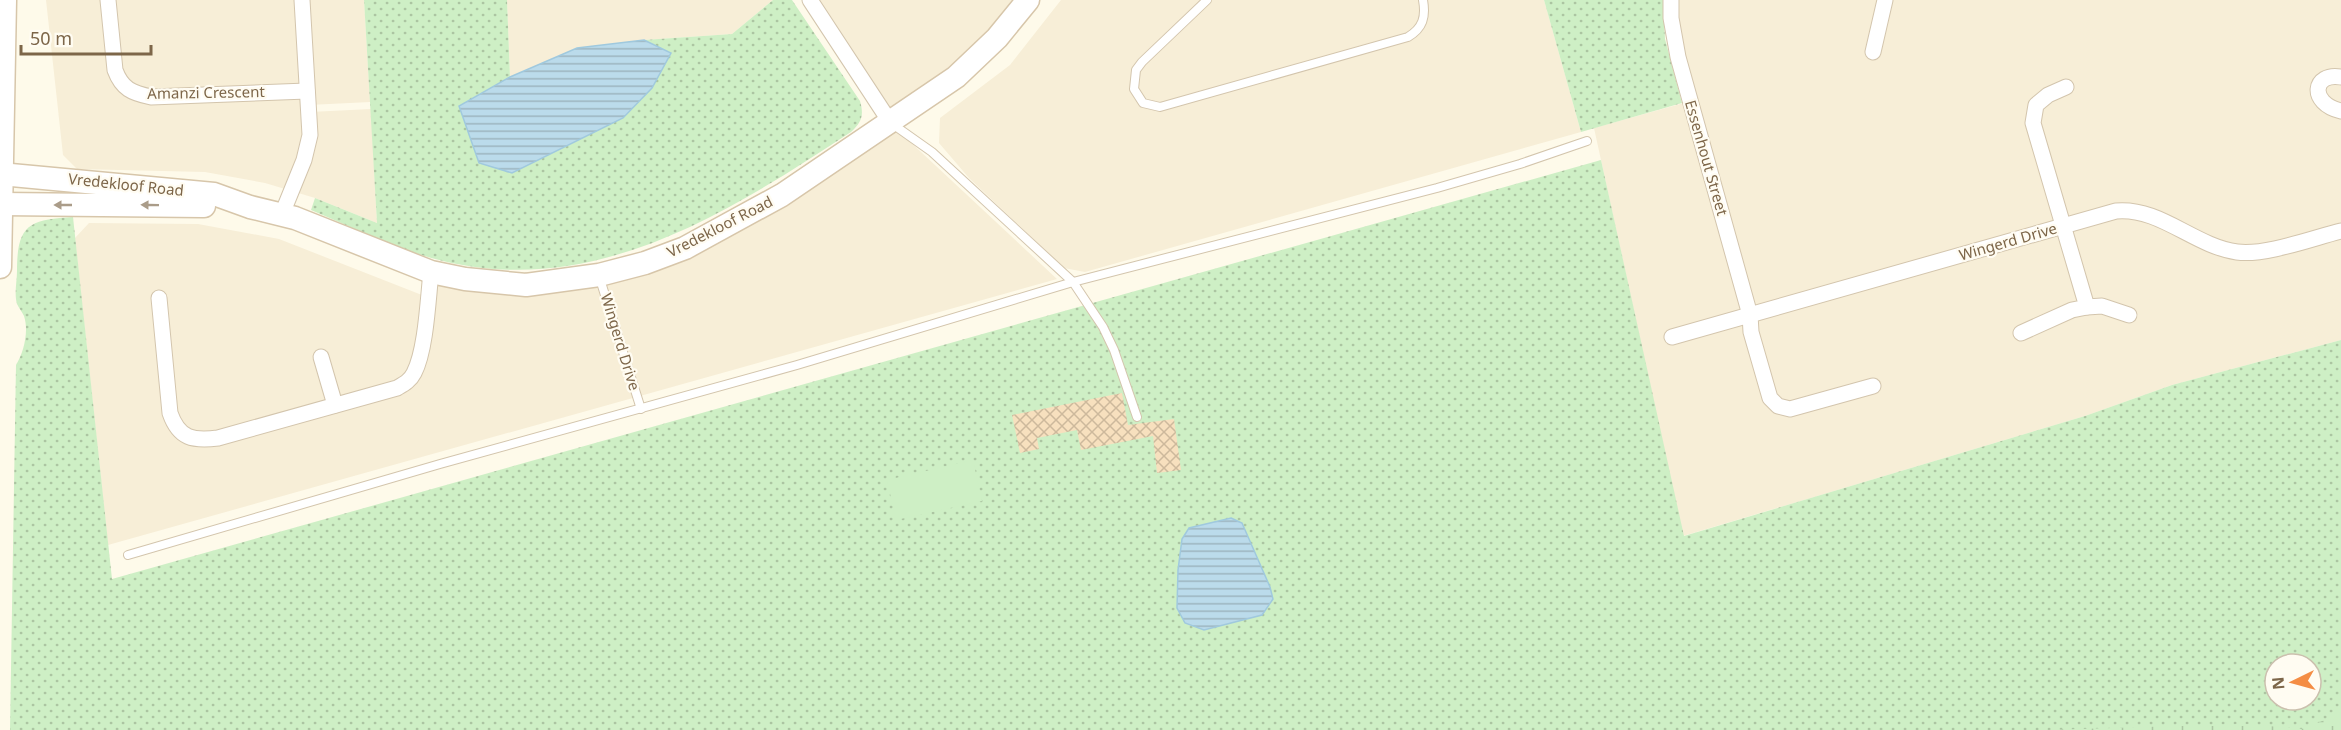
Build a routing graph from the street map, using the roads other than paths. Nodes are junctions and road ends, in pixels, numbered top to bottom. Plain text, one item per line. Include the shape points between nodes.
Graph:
1 (4, 0) edge
2 (108, 0) edge
3 (302, 0) edge
4 (810, 0) edge
5 (1028, 0) edge
6 (1207, 0) edge
7 (1423, 0) edge
8 (1671, 0) edge
9 (1885, 0) edge
10 (1873, 52) dead end
11 (2341, 77) edge
12 (2066, 87) dead end
13 (307, 91) junction
14 (2341, 111) edge
15 (890, 122) junction
16 (1587, 141) dead end
17 (1, 174) edge
18 (1, 204) edge
19 (250, 207) junction
20 (282, 214) junction
21 (2062, 226) junction
22 (2341, 231) edge
23 (0, 267) edge
24 (431, 272) junction
25 (599, 275) junction
26 (1073, 282) junction
27 (159, 298) dead end
28 (2087, 307) junction
29 (1750, 315) junction
30 (2129, 315) dead end
31 (2020, 333) dead end
32 (1672, 338) dead end
33 (321, 357) dead end
34 (1873, 386) dead end
35 (335, 405) junction
36 (640, 410) junction
37 (1137, 417) dead end
38 (128, 555) dead end

1 - 17 street
2 - 13 street, Amanzi Crescent via 119,81 135,93 151,97
3 - 13 street
4 - 15 street
5 - 15 street, Vredekloof Road via 976,60
6 - 7 lane via 1136,70 1134,89 1143,103 1160,107 1408,37 1422,26
8 - 29 street, Essenhout Street via 1678,57
9 - 10 street
11 - 14 street via 2332,75 2324,79 2318,95 2329,108
12 - 21 street via 2036,105 2033,123
13 - 20 street via 308,148
15 - 25 street, Vredekloof Road via 782,195 702,240 645,263
15 - 26 lane via 932,152
16 - 26 lane via 1437,188
17 - 18 street
17 - 19 street, Vredekloof Road via 214,194
19 -> 18 street, Vredekloof Road
18 - 23 street
19 - 20 street, Vredekloof Road
20 - 24 street, Vredekloof Road
21 - 22 street, Wingerd Drive via 2133,210 2237,253 2269,250
21 - 28 street
21 - 29 street, Wingerd Drive
24 - 25 street, Vredekloof Road via 519,285
24 - 35 street via 420,360 414,375 397,388
25 - 36 lane, Wingerd Drive
26 - 36 lane
26 - 37 lane via 1114,350
27 - 35 street via 170,414 181,433 192,439 218,438
28 - 30 street via 2103,306
28 - 31 street
29 - 32 street, Wingerd Drive
29 - 34 street, Essenhout Street via 1768,393 1778,406 1796,409
33 - 35 street
36 - 38 lane

